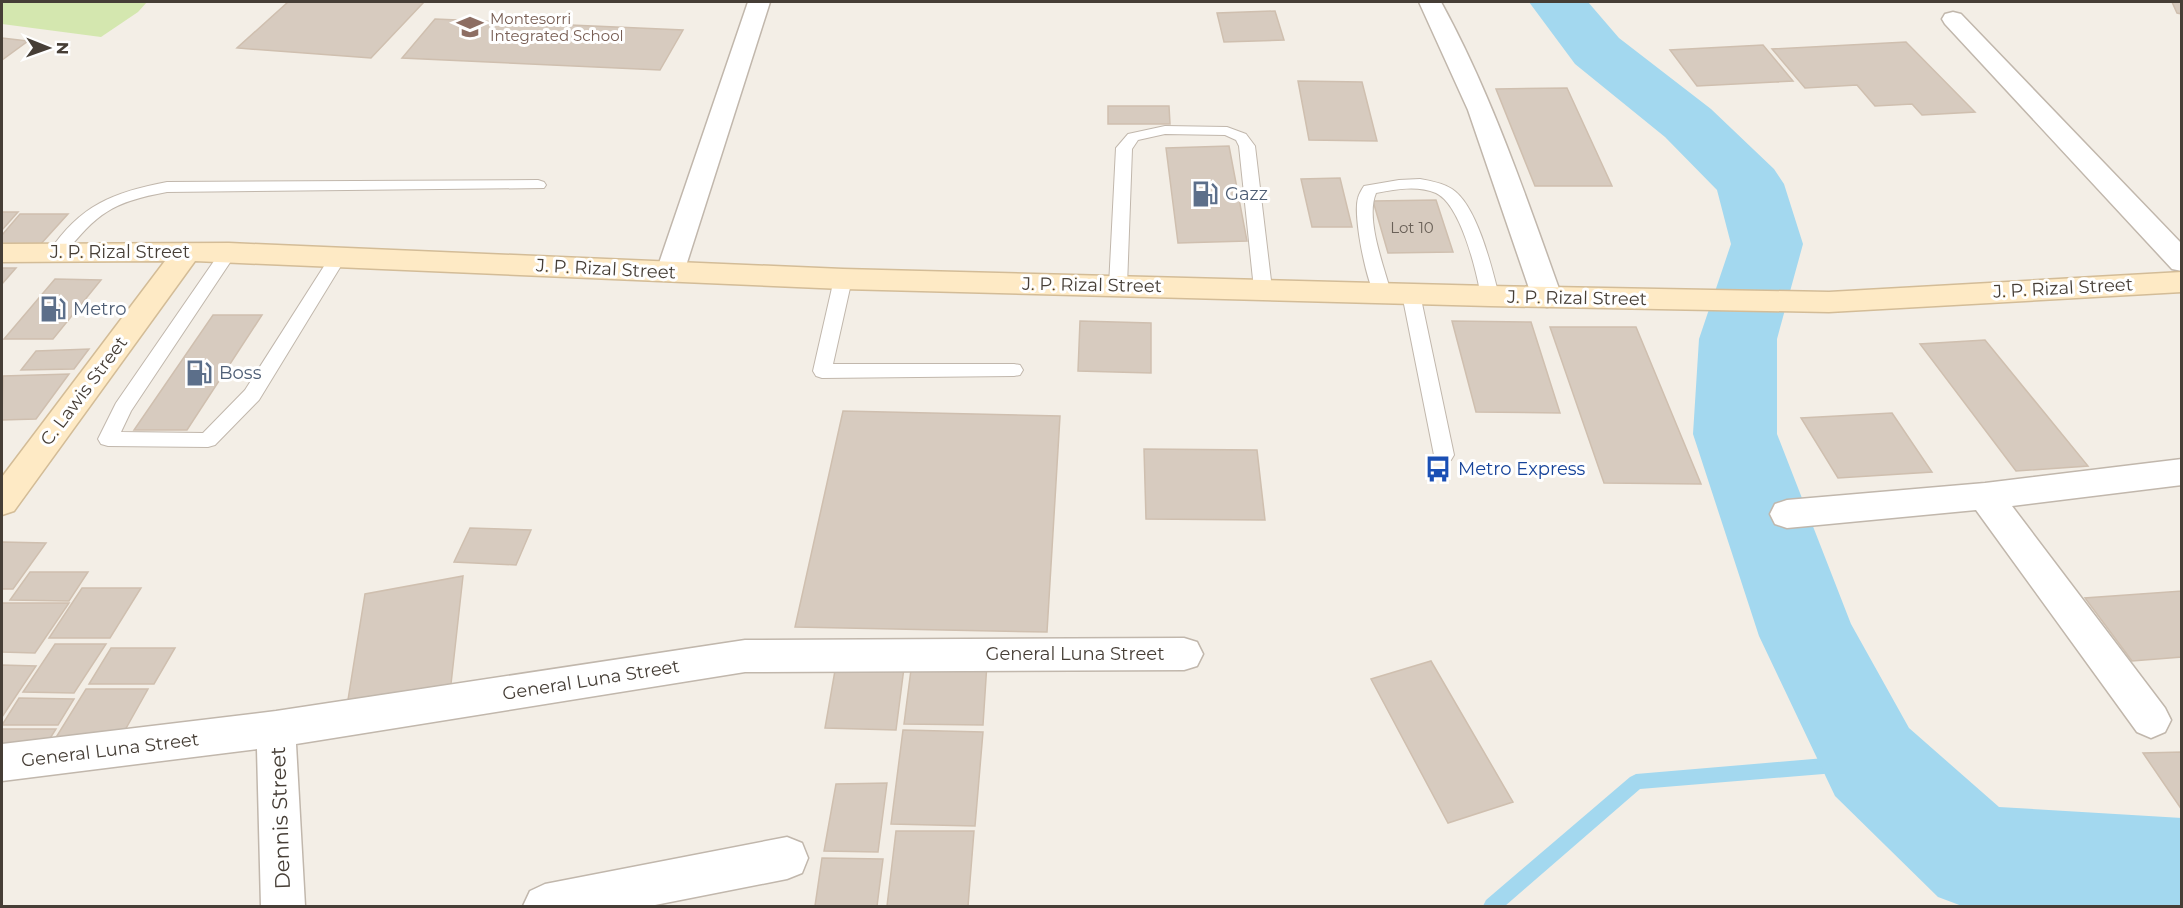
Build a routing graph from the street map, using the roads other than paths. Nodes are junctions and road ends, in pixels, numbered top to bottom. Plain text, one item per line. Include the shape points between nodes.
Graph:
1 (759, 2) edge
2 (1430, 2) edge
3 (1953, 19) dead end
4 (538, 185) dead end
5 (57, 252) junction
6 (187, 252) junction
7 (229, 252) junction
8 (2, 253) edge
9 (339, 256) junction
10 (2181, 262) edge
11 (670, 272) junction
12 (843, 279) junction
13 (2181, 282) edge
14 (1118, 286) junction
15 (1263, 290) junction
16 (1382, 293) junction
17 (1411, 294) junction
18 (1490, 296) junction
19 (1547, 297) junction
20 (1014, 370) dead end
21 (1444, 455) dead end
22 (2181, 472) edge
23 (1985, 496) junction
24 (2, 502) edge
25 (1787, 514) dead end
26 (1184, 654) dead end
27 (2151, 720) dead end
28 (276, 729) junction
29 (2, 763) edge
30 (787, 858) dead end
31 (283, 906) edge
32 (545, 906) edge

1 - 11 street
2 - 19 street via 1488,126
3 - 10 street
4 - 5 lane via 166,187 132,193 96,209
5 - 6 main road, J. P. Rizal Street
5 - 8 main road, J. P. Rizal Street
6 - 7 main road, J. P. Rizal Street
6 - 24 main road, C. Lawis Street
7 - 9 main road, J. P. Rizal Street
7 - 9 lane via 123,408 108,439 208,440 252,395
9 - 11 main road, J. P. Rizal Street
11 - 12 main road, J. P. Rizal Street
12 - 14 main road, J. P. Rizal Street
12 - 20 lane via 822,371
13 - 19 main road, J. P. Rizal Street via 1829,302
14 - 15 main road, J. P. Rizal Street
14 - 15 lane via 1124,148 1133,137 1148,132 1227,131 1241,137 1247,146
15 - 16 main road, J. P. Rizal Street
16 - 17 main road, J. P. Rizal Street
16 - 18 lane via 1366,224 1365,195 1370,189 1410,184 1435,187 1450,194 1472,237
17 - 18 main road, J. P. Rizal Street
17 - 21 lane
18 - 19 main road, J. P. Rizal Street
22 - 23 street
23 - 25 street
23 - 27 street
26 - 28 street, General Luna Street via 745,656
28 - 29 street, General Luna Street
28 - 31 street, Dennis Street
30 - 32 street

